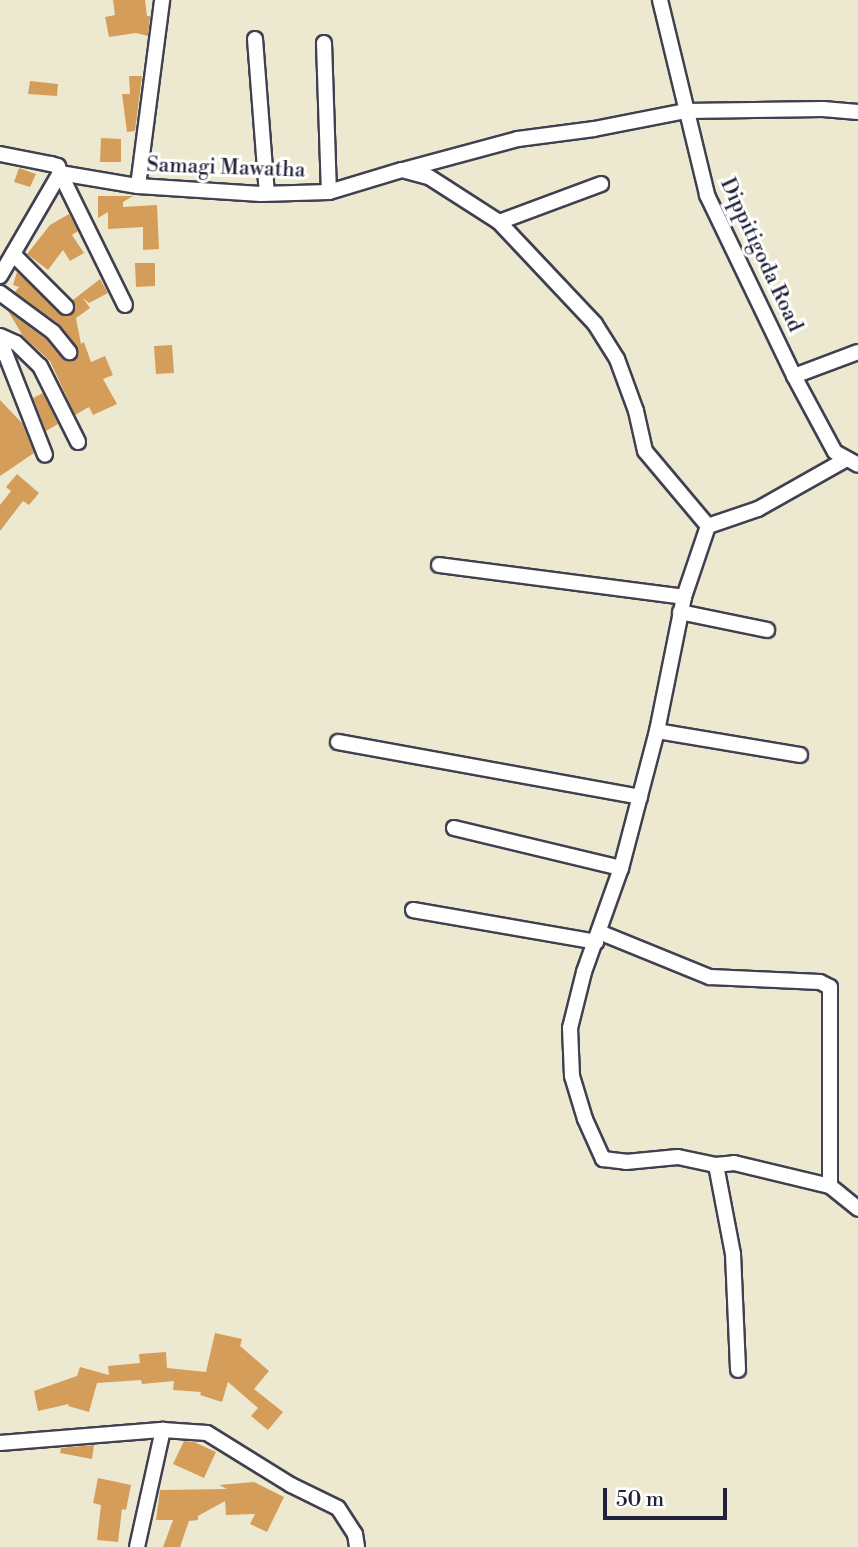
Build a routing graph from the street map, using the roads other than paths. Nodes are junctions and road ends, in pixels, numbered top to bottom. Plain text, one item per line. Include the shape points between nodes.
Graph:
1 (162, 0) edge
2 (660, 0) edge
3 (255, 39) dead end
4 (324, 43) dead end
5 (685, 110) junction
6 (858, 112) edge
7 (0, 154) edge
8 (402, 170) junction
9 (60, 173) junction
10 (601, 184) dead end
11 (138, 186) junction
12 (329, 192) junction
13 (267, 194) junction
14 (499, 222) junction
15 (13, 254) junction
16 (0, 276) edge
17 (0, 293) edge
18 (125, 305) dead end
19 (66, 307) dead end
20 (0, 338) edge
21 (69, 352) dead end
22 (858, 352) edge
23 (794, 376) junction
24 (78, 442) dead end
25 (45, 455) dead end
26 (851, 462) edge
27 (708, 526) junction
28 (439, 565) dead end
29 (682, 605) junction
30 (767, 630) dead end
31 (657, 731) junction
32 (338, 742) dead end
33 (800, 755) dead end
34 (640, 797) junction
35 (454, 828) dead end
36 (621, 867) junction
37 (413, 910) dead end
38 (597, 937) junction
39 (716, 1165) junction
40 (830, 1186) junction
41 (858, 1209) edge
42 (738, 1370) dead end
43 (163, 1430) junction
44 (0, 1443) edge
45 (137, 1547) edge
46 (358, 1547) edge

1 - 11 street
2 - 5 street, Dippitigoda Road
3 - 13 street
4 - 12 street
5 - 6 street, Samagi Mawatha
5 - 8 street, Samagi Mawatha via 518,139
5 - 23 street, Dippitigoda Road via 707,195
7 - 9 street, Samagi Mawatha via 58,166
8 - 12 street, Samagi Mawatha
8 - 14 street via 429,177
9 - 11 street, Samagi Mawatha
9 - 15 street
9 - 18 street
10 - 14 street
11 - 13 street, Samagi Mawatha
12 - 13 street, Samagi Mawatha
14 - 27 street via 595,324 617,359 645,451
15 - 16 street
15 - 19 street
17 - 21 street via 53,332
20 - 24 street via 16,342 40,366
20 - 25 street
22 - 23 street
23 - 26 street, Dippitigoda Road via 835,452
26 - 27 street via 758,509
27 - 29 street
28 - 29 street
29 - 30 street
29 - 31 street
31 - 33 street
31 - 34 street
32 - 34 street
34 - 36 street
35 - 36 street
36 - 38 street
37 - 38 street
38 - 39 street via 570,1028 572,1076 603,1159 626,1162 678,1157
38 - 40 street via 710,977 820,982 830,987
39 - 40 street via 734,1163
39 - 42 street via 733,1254
40 - 41 street
43 - 44 street
43 - 45 street
43 - 46 street via 207,1433 338,1508

